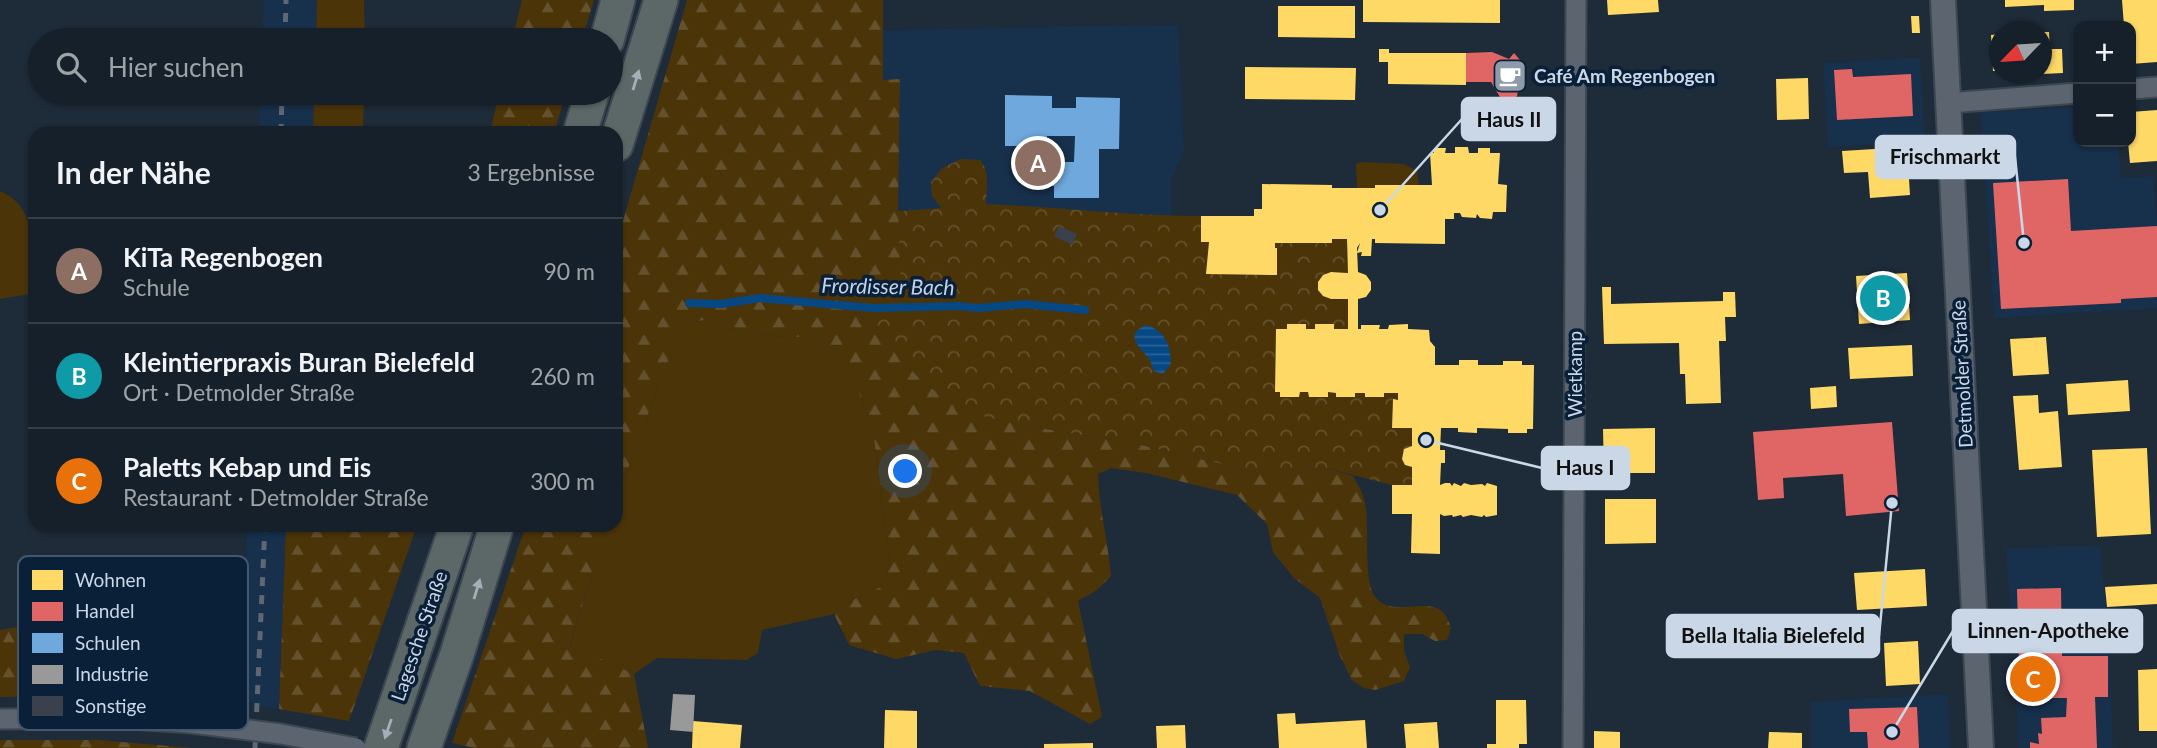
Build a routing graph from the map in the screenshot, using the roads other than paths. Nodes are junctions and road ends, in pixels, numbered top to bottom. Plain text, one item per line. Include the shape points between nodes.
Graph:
1 (618, 0) edge
2 (661, 0) edge
3 (1576, 0) edge
4 (1943, 0) edge
5 (610, 28) edge
6 (2157, 87) edge
7 (2136, 89) edge
8 (2073, 93) edge
9 (1948, 103) junction
10 (588, 105) edge
11 (582, 126) edge
12 (622, 126) edge
13 (455, 532) edge
14 (495, 532) edge
15 (0, 719) edge
16 (18, 719) edge
17 (248, 730) edge
18 (356, 748) edge
19 (381, 748) edge
20 (424, 748) edge
21 (1573, 748) edge
22 (1981, 748) edge

1 - 5 highway
12 -> 2 highway
3 - 21 street, Wietkamp
4 - 9 street, Detmolder Straße
6 - 7 street
8 - 9 street
9 - 22 street, Detmolder Straße
10 - 11 highway
13 -> 19 highway, Lagesche Straße
20 -> 14 highway, Lagesche Straße
15 - 16 street, bridge
17 - 18 street, bridge

